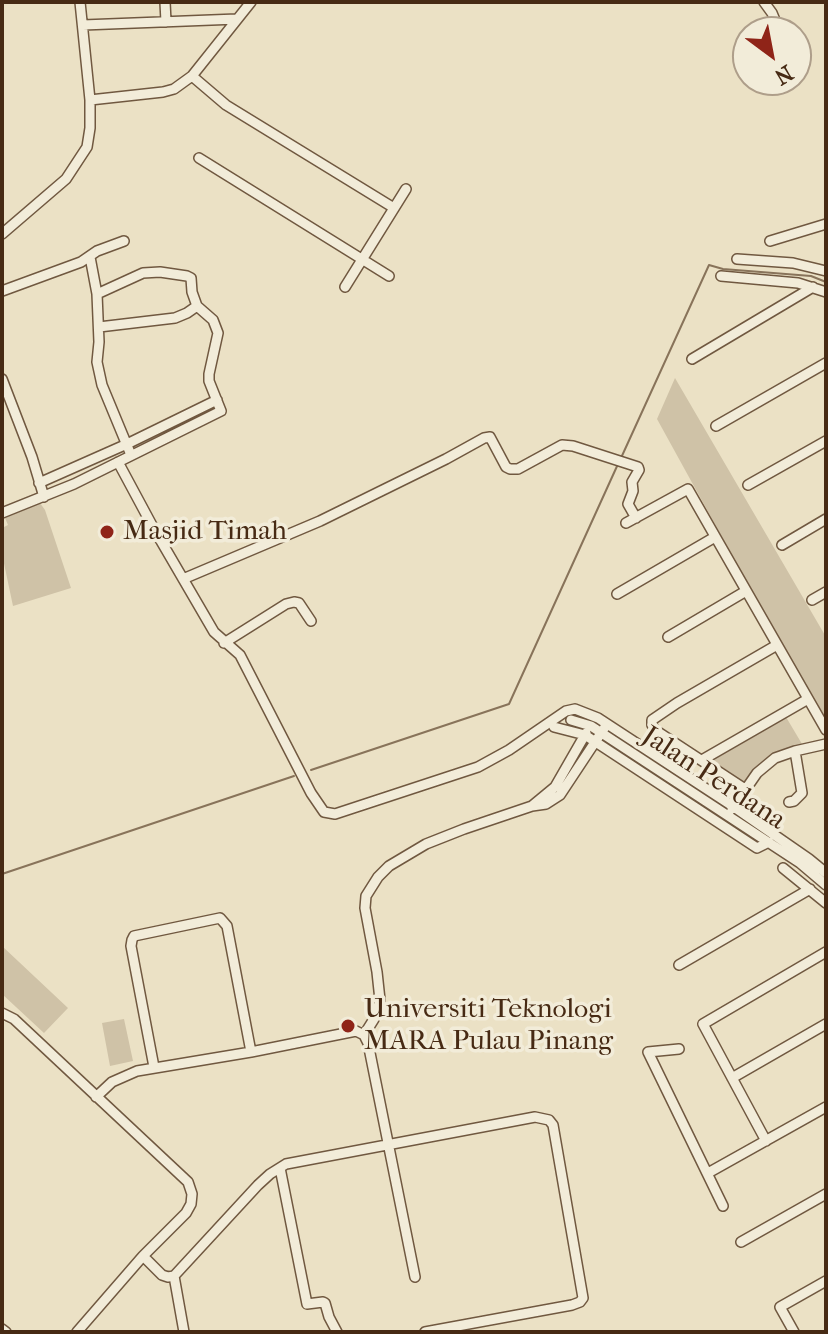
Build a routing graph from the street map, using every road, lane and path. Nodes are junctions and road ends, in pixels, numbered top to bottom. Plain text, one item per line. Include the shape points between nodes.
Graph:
1 (80, 2) edge
2 (165, 2) edge
3 (251, 2) edge
4 (237, 19) junction
5 (166, 22) junction
6 (83, 25) junction
7 (192, 76) junction
8 (90, 100) junction
9 (199, 158) dead end
10 (406, 189) dead end
11 (394, 208) junction
12 (826, 224) edge
13 (2, 234) edge
14 (124, 241) dead end
15 (770, 241) dead end
16 (90, 257) junction
17 (362, 259) junction
18 (737, 259) dead end
19 (826, 271) edge
20 (389, 276) dead end
21 (721, 276) dead end
22 (345, 287) dead end
23 (813, 287) junction
24 (2, 291) edge
25 (826, 292) edge
26 (97, 294) junction
27 (197, 306) junction
28 (99, 327) junction
29 (692, 359) dead end
30 (826, 363) edge
31 (2, 379) edge
32 (217, 400) junction
33 (716, 426) dead end
34 (826, 441) edge
35 (127, 444) junction
36 (131, 455) junction
37 (118, 462) junction
38 (39, 483) junction
39 (748, 485) dead end
40 (44, 497) junction
41 (2, 513) edge
42 (636, 518) junction
43 (826, 519) edge
44 (626, 523) dead end
45 (715, 537) junction
46 (782, 545) dead end
47 (183, 579) junction
48 (746, 591) junction
49 (826, 592) edge
50 (617, 594) dead end
51 (812, 600) dead end
52 (311, 621) dead end
53 (668, 637) dead end
54 (224, 643) junction
55 (777, 645) junction
56 (808, 699) junction
57 (571, 720) dead end
58 (591, 726) junction
59 (554, 727) dead end
60 (604, 728) junction
61 (826, 730) edge
62 (595, 742) junction
63 (826, 744) edge
64 (795, 751) junction
65 (702, 760) junction
66 (745, 789) junction
67 (789, 802) dead end
68 (532, 806) junction
69 (731, 812) junction
70 (769, 842) junction
71 (783, 868) dead end
72 (826, 873) edge
73 (826, 885) edge
74 (810, 889) junction
75 (826, 903) edge
76 (826, 952) edge
77 (679, 965) dead end
78 (2, 1013) edge
79 (826, 1024) edge
80 (364, 1035) junction
81 (679, 1049) dead end
82 (251, 1052) junction
83 (154, 1067) junction
84 (732, 1078) junction
85 (96, 1097) junction
86 (826, 1107) edge
87 (766, 1141) junction
88 (388, 1145) junction
89 (280, 1168) junction
90 (708, 1173) junction
91 (826, 1194) edge
92 (723, 1206) dead end
93 (741, 1242) dead end
94 (143, 1256) junction
95 (174, 1276) junction
96 (415, 1277) dead end
97 (826, 1281) edge
98 (77, 1332) edge
99 (184, 1332) edge
100 (337, 1332) edge
101 (425, 1332) edge
102 (794, 1332) edge

1 - 6 street
2 - 5 street
3 - 4 street
4 - 5 street
4 - 7 street
5 - 6 street
6 - 8 street
7 - 8 street via 163,92
7 - 11 street via 226,105
8 - 13 street via 87,147 77,164
9 - 17 street
10 - 11 street
11 - 17 street
12 - 15 street
14 - 16 street
16 - 24 street
16 - 26 street
17 - 20 street
17 - 22 street
18 - 19 street
21 - 23 street
23 - 25 street
23 - 29 street
26 - 27 street via 143,273 160,272 191,278
26 - 28 street
27 - 28 street via 175,318
27 - 32 street via 213,320 218,333 209,374
28 - 35 street via 102,385
30 - 33 street
31 - 38 street
32 - 35 street
32 - 36 street via 221,411
34 - 39 street
35 - 36 street
35 - 38 street
36 - 37 street
37 - 40 street
37 - 47 street
38 - 40 street
40 - 41 street
42 - 44 street
42 - 45 street via 688,489
42 - 47 street via 628,504 638,467 562,445 510,469 490,437 320,521
43 - 46 street
45 - 48 street
45 - 50 street
47 - 54 street
48 - 53 street
48 - 55 street
49 - 51 street
52 - 54 street via 299,603 286,604
54 - 58 street via 240,655 311,793 329,814 478,767 570,710 580,710
55 - 56 street
55 - 65 street via 652,720 655,730
56 - 61 street
56 - 65 street
57 - 58 street, Jalan Perdana
58 - 59 street
58 - 60 street, Jalan Perdana
58 - 62 street
58 - 68 street via 555,787
60 - 62 street
60 - 69 street, Jalan Perdana
62 - 68 street via 560,795
62 - 70 street via 757,848
63 - 64 street
64 - 66 street via 775,758
64 - 67 street via 802,793
65 - 66 street
66 - 69 street
68 - 80 street via 426,844 389,866 371,887 365,908 380,1000
69 - 70 street, Jalan Perdana
69 - 72 street, Jalan Perdana
70 - 73 street, Jalan Perdana
71 - 74 street
74 - 75 street
74 - 77 street
76 - 84 street via 703,1024
78 - 85 street
79 - 84 street
80 - 82 street via 356,1031
80 - 88 street
81 - 90 street via 648,1052
82 - 83 street
82 - 83 street via 227,926 220,918 132,940
83 - 85 street via 112,1082
84 - 87 street
85 - 94 street via 188,1182 192,1194 186,1213
86 - 87 street
87 - 90 street
88 - 89 street
88 - 96 street
88 - 101 street via 535,1117 553,1125 583,1298 572,1305
89 - 95 street
89 - 100 street via 307,1304 325,1303
90 - 92 street
91 - 93 street
94 - 95 street via 162,1275
94 - 98 street
95 - 99 street
97 - 102 street via 780,1307

